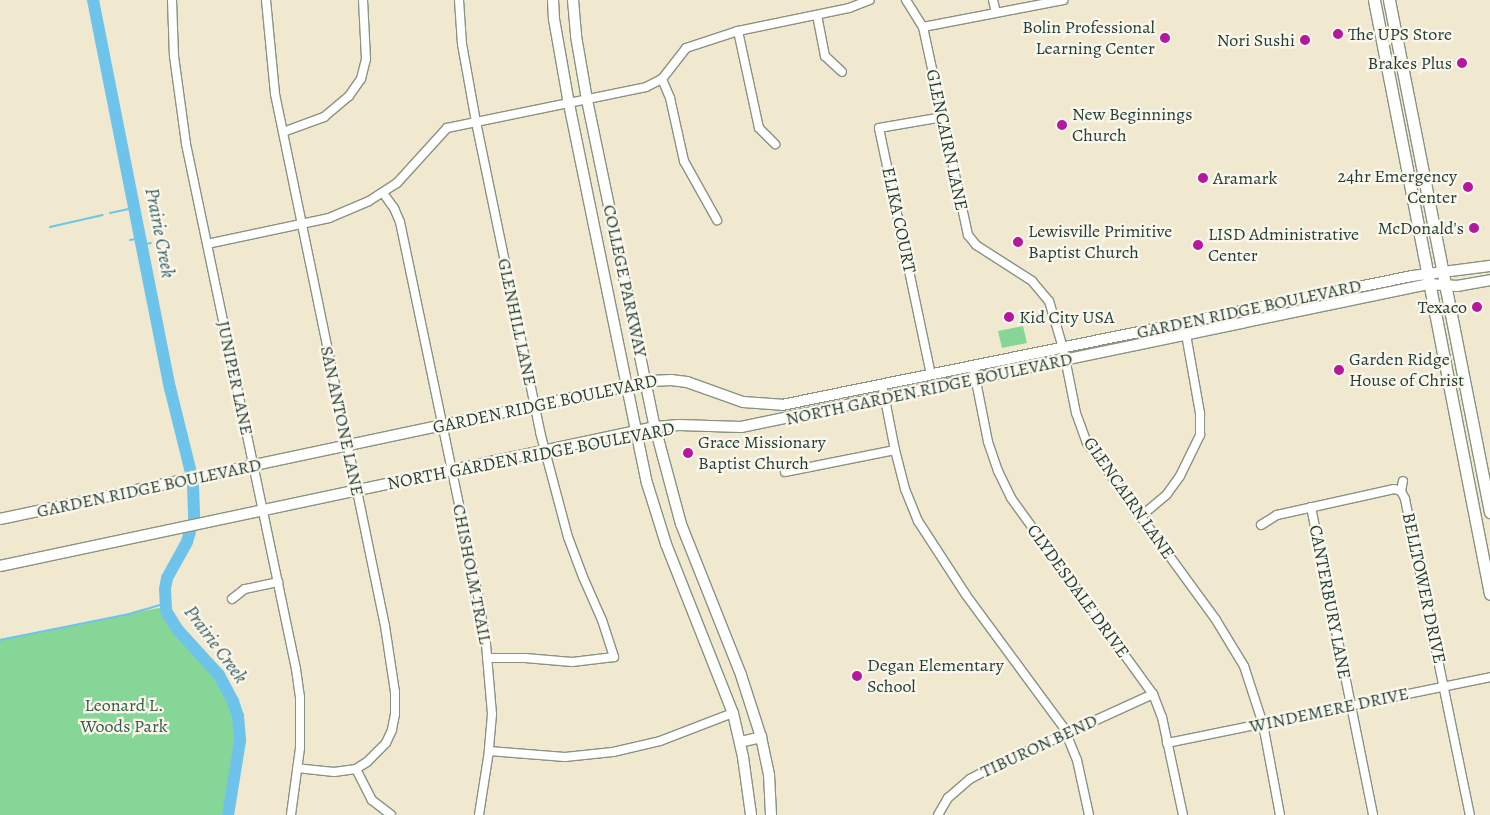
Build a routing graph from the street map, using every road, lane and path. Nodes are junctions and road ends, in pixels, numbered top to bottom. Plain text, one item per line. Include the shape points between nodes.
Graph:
1 (172, 0) edge
2 (266, 0) edge
3 (363, 0) edge
4 (460, 0) edge
5 (553, 0) edge
6 (573, 0) edge
7 (870, 0) edge
8 (906, 0) edge
9 (993, 0) edge
10 (1063, 0) edge
11 (1374, 0) edge
12 (1389, 0) edge
13 (996, 14) junction
14 (817, 15) junction
15 (923, 28) junction
16 (738, 31) junction
17 (842, 72) dead end
18 (662, 79) junction
19 (1407, 92) junction
20 (1392, 96) junction
21 (587, 100) junction
22 (569, 104) junction
23 (943, 117) junction
24 (476, 122) junction
25 (283, 132) junction
26 (775, 144) dead end
27 (383, 194) junction
28 (718, 220) dead end
29 (301, 224) junction
30 (207, 244) junction
31 (1490, 266) edge
32 (1443, 273) junction
33 (1428, 279) junction
34 (1490, 280) edge
35 (1446, 287) junction
36 (1262, 306) junction
37 (1264, 319) junction
38 (1184, 322) junction
39 (1186, 335) junction
40 (1063, 348) junction
41 (1066, 361) junction
42 (973, 366) junction
43 (931, 375) junction
44 (975, 379) junction
45 (646, 382) junction
46 (882, 384) junction
47 (629, 386) junction
48 (884, 398) junction
49 (534, 406) junction
50 (1471, 414) junction
51 (1454, 418) junction
52 (443, 425) junction
53 (655, 427) junction
54 (637, 431) junction
55 (347, 446) junction
56 (895, 450) junction
57 (545, 451) junction
58 (253, 466) junction
59 (451, 471) junction
60 (785, 472) dead end
61 (1403, 481) dead end
62 (357, 491) junction
63 (1401, 491) junction
64 (1311, 507) junction
65 (1472, 508) junction
66 (1489, 508) edge
67 (262, 511) junction
68 (1140, 517) junction
69 (0, 520) edge
70 (1261, 525) dead end
71 (0, 566) edge
72 (278, 582) junction
73 (1490, 594) edge
74 (232, 599) dead end
75 (487, 658) junction
76 (1490, 677) edge
77 (1444, 686) junction
78 (1153, 694) junction
79 (1351, 706) junction
80 (732, 713) junction
81 (1263, 724) junction
82 (1067, 733) junction
83 (761, 737) junction
84 (740, 742) junction
85 (1167, 743) junction
86 (489, 751) junction
87 (297, 768) junction
88 (356, 769) junction
89 (291, 815) edge
90 (391, 815) edge
91 (479, 815) edge
92 (751, 815) edge
93 (770, 815) edge
94 (938, 815) edge
95 (1089, 815) edge
96 (1182, 815) edge
97 (1280, 815) edge
98 (1373, 815) edge
99 (1470, 815) edge

1 - 30 street, JUNIPER LANE via 178,100
2 - 25 street, SAN ANTONE LANE via 275,94
3 - 25 street via 366,59 361,79 349,96 324,117
4 - 24 street, GLENHILL LANE via 462,44
5 - 22 main road, COLLEGE PARKWAY
6 - 21 main road, COLLEGE PARKWAY
7 - 14 street
8 - 15 street, GLENCAIRN LANE
9 - 13 street
10 - 13 street
11 - 20 main road
12 - 19 main road
13 - 15 street
14 - 16 street
14 - 17 street via 825,56
15 - 23 street, GLENCAIRN LANE
16 - 18 street via 686,48
16 - 26 street via 760,128
18 - 21 street via 646,87
18 - 28 street via 670,98 684,161
19 - 20 main road
19 - 32 main road
20 - 33 main road
21 - 22 street
21 - 45 main road, COLLEGE PARKWAY
22 - 24 street
22 - 47 main road, COLLEGE PARKWAY
23 - 40 street, GLENCAIRN LANE via 968,235 976,245 1032,281 1049,301
23 - 43 street, ELIKA COURT via 879,128
24 - 27 street via 448,128
24 - 49 street, GLENHILL LANE
25 - 29 street, SAN ANTONE LANE
27 - 29 street via 342,214
27 - 52 street, CHISHOLM TRAIL via 400,222
29 - 30 street
29 - 55 street, SAN ANTONE LANE
30 - 58 street, JUNIPER LANE
31 - 32 main road, GARDEN RIDGE BOULEVARD
32 - 33 main road, GARDEN RIDGE BOULEVARD
32 - 35 main road
33 - 35 main road, NORTH GARDEN RIDGE BOULEVARD
33 - 36 main road, GARDEN RIDGE BOULEVARD
33 - 37 main road, NORTH GARDEN RIDGE BOULEVARD
33 - 51 main road
34 - 35 main road, NORTH GARDEN RIDGE BOULEVARD
35 - 50 main road
36 - 37 main road
36 - 38 main road, GARDEN RIDGE BOULEVARD
37 - 39 main road, NORTH GARDEN RIDGE BOULEVARD
38 - 39 street
38 - 40 main road, GARDEN RIDGE BOULEVARD
39 - 41 main road, NORTH GARDEN RIDGE BOULEVARD
39 - 68 street via 1200,413 1200,435 1180,476 1167,494
40 - 41 street, GLENCAIRN LANE
40 - 42 main road, GARDEN RIDGE BOULEVARD
41 - 44 main road, NORTH GARDEN RIDGE BOULEVARD
41 - 68 street, GLENCAIRN LANE via 1076,413 1087,443
42 - 43 main road, GARDEN RIDGE BOULEVARD
42 - 44 street, CLYDESDALE DRIVE
43 - 46 main road, GARDEN RIDGE BOULEVARD
44 - 48 main road, NORTH GARDEN RIDGE BOULEVARD
44 - 78 street, CLYDESDALE DRIVE via 992,457 1010,498
45 - 46 main road, GARDEN RIDGE BOULEVARD via 687,382 743,402 766,404 782,404
45 - 47 main road, GARDEN RIDGE BOULEVARD
45 - 53 main road, COLLEGE PARKWAY
46 - 48 street
47 - 49 main road, GARDEN RIDGE BOULEVARD
47 - 54 main road, COLLEGE PARKWAY
48 - 53 main road, NORTH GARDEN RIDGE BOULEVARD via 741,427
48 - 56 street
49 - 52 main road, GARDEN RIDGE BOULEVARD
49 - 57 street, GLENHILL LANE
50 - 51 main road
50 - 66 main road
51 - 65 main road
52 - 55 main road, GARDEN RIDGE BOULEVARD
52 - 59 street, CHISHOLM TRAIL
53 - 54 main road, NORTH GARDEN RIDGE BOULEVARD
53 - 83 main road, COLLEGE PARKWAY via 681,524 741,674
54 - 57 main road, NORTH GARDEN RIDGE BOULEVARD
54 - 80 main road, COLLEGE PARKWAY via 666,544
55 - 58 main road, GARDEN RIDGE BOULEVARD
55 - 62 street, SAN ANTONE LANE
56 - 60 street
56 - 82 street via 911,505 935,550
57 - 59 main road, NORTH GARDEN RIDGE BOULEVARD
57 - 75 street, GLENHILL LANE via 568,536 614,657 572,662
58 - 67 street, JUNIPER LANE
58 - 69 main road, GARDEN RIDGE BOULEVARD
59 - 62 main road, NORTH GARDEN RIDGE BOULEVARD
59 - 75 street, CHISHOLM TRAIL via 478,595
61 - 63 street
62 - 67 main road, NORTH GARDEN RIDGE BOULEVARD
62 - 88 street, SAN ANTONE LANE via 393,670 395,714 386,743
63 - 64 street via 1394,489
63 - 77 street, BELLTOWER DRIVE
64 - 70 street via 1277,515
64 - 79 street, CANTERBURY LANE
65 - 66 main road
65 - 73 main road
67 - 71 main road, NORTH GARDEN RIDGE BOULEVARD
67 - 72 street, JUNIPER LANE
68 - 81 street, GLENCAIRN LANE via 1236,652 1244,666
72 - 74 street via 245,589
72 - 87 street, JUNIPER LANE via 300,697
75 - 86 street, CHISHOLM TRAIL via 492,714
76 - 77 street, WINDEMERE DRIVE
77 - 79 street, WINDEMERE DRIVE
77 - 99 street, BELLTOWER DRIVE
78 - 82 street, TIBURON BEND
78 - 85 street, CLYDESDALE DRIVE
79 - 81 street, WINDEMERE DRIVE
79 - 98 street, CANTERBURY LANE
80 - 84 main road, COLLEGE PARKWAY
80 - 86 street via 660,741 613,752 565,757
81 - 85 street, WINDEMERE DRIVE
81 - 97 street, GLENCAIRN LANE
82 - 94 street, TIBURON BEND via 970,779 948,798
82 - 95 street via 1077,760
83 - 84 main road
83 - 93 main road, COLLEGE PARKWAY via 769,774
84 - 92 main road, COLLEGE PARKWAY
85 - 96 street, CLYDESDALE DRIVE
86 - 91 street, CHISHOLM TRAIL
87 - 88 street, SAN ANTONE LANE via 334,772
87 - 89 street, JUNIPER LANE
88 - 90 street via 372,800

